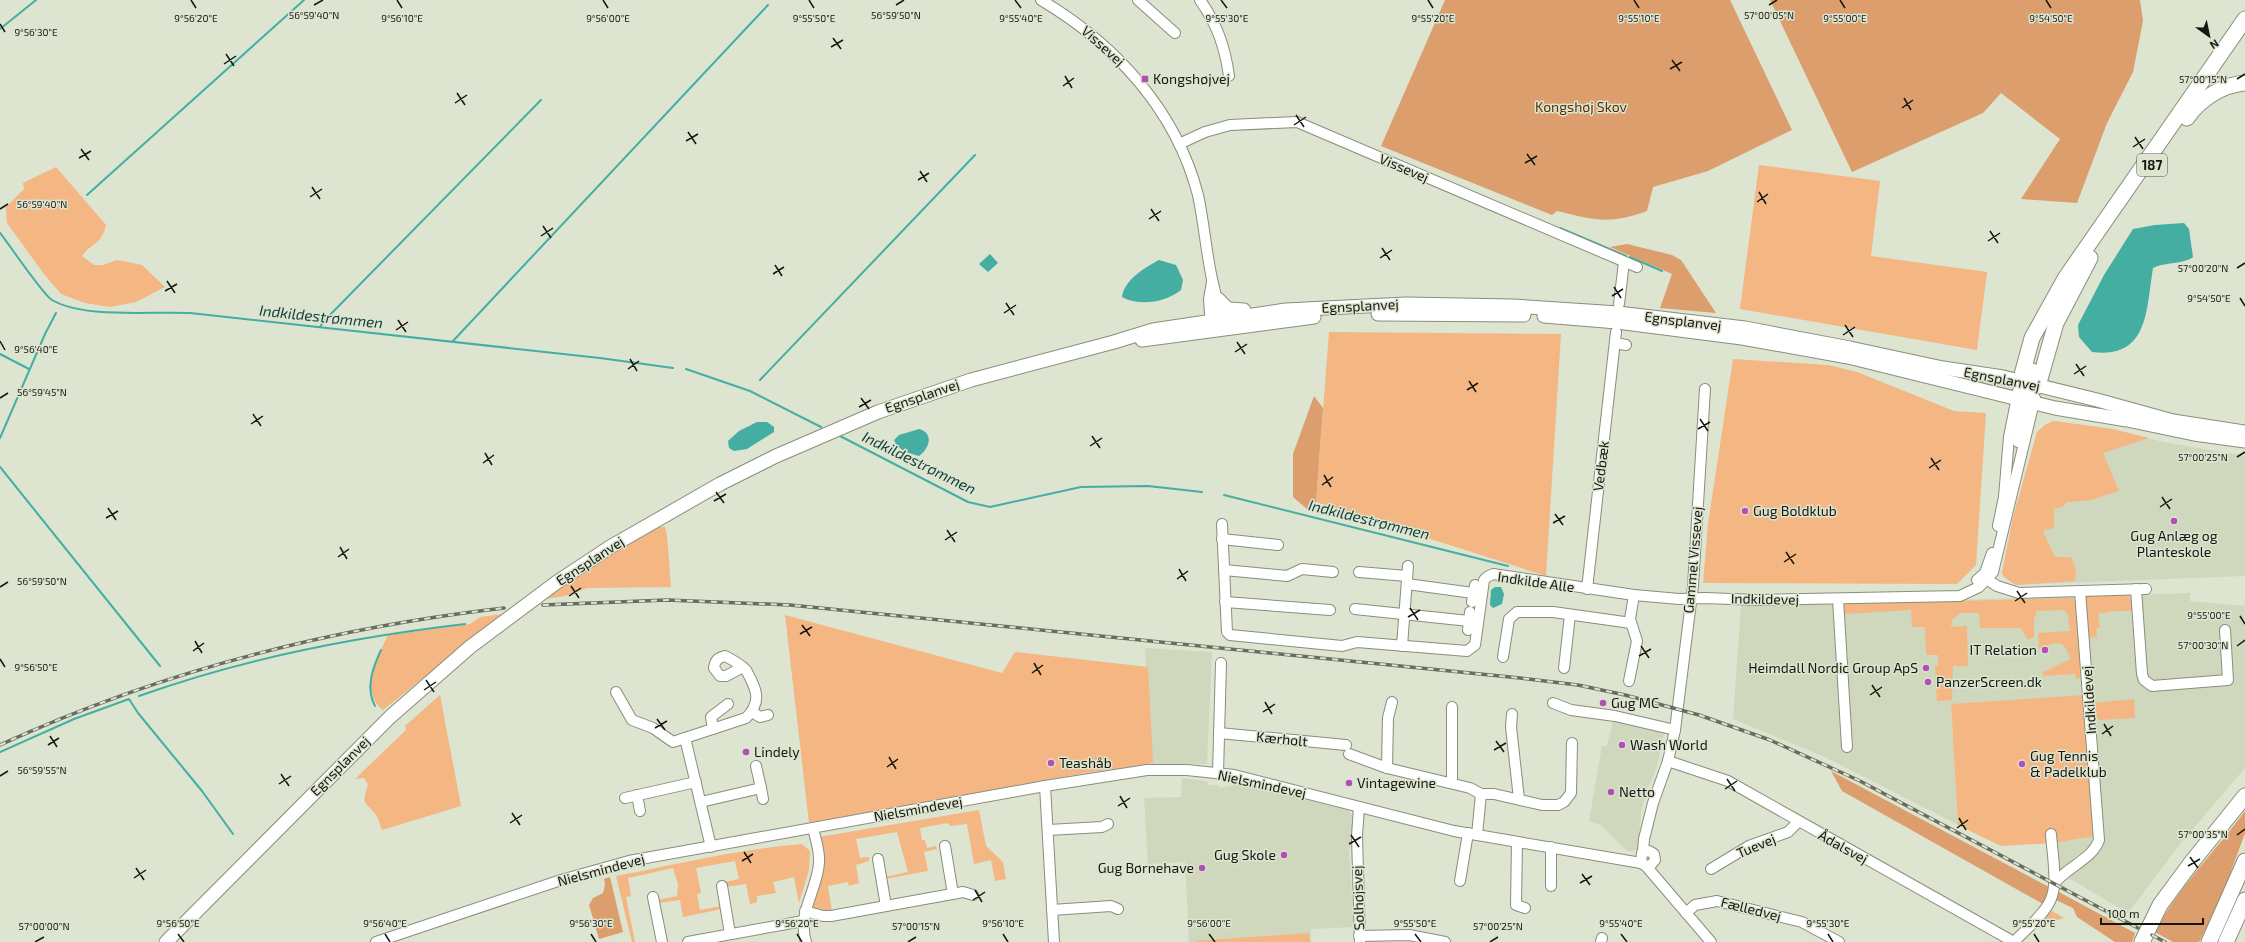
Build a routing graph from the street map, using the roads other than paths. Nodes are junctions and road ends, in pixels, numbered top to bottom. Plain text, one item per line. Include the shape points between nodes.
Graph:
1 (1041, 0) edge
2 (1200, 0) edge
3 (1144, 2) edge
4 (2245, 19) edge
5 (1175, 33) dead end
6 (1229, 76) dead end
7 (2245, 82) edge
8 (1179, 144) junction
9 (1624, 262) junction
10 (1637, 267) dead end
11 (1212, 278) junction
12 (1218, 299) junction
13 (1619, 304) dead end
14 (1286, 310) junction
15 (1215, 325) junction
16 (1616, 332) dead end
17 (1114, 342) junction
18 (1615, 344) junction
19 (1626, 345) dead end
20 (1705, 389) dead end
21 (2027, 392) junction
22 (2245, 432) edge
23 (2245, 441) edge
24 (1222, 524) dead end
25 (1222, 539) junction
26 (1278, 545) dead end
27 (1224, 570) junction
28 (1333, 572) dead end
29 (1359, 572) dead end
30 (1407, 575) junction
31 (1984, 578) junction
32 (1586, 589) junction
33 (2080, 591) junction
34 (1634, 595) junction
35 (1691, 599) junction
36 (1838, 599) junction
37 (1225, 602) junction
38 (1355, 609) dead end
39 (1330, 610) dead end
40 (1404, 614) junction
41 (1570, 616) junction
42 (1631, 622) junction
43 (2225, 630) dead end
44 (1402, 646) junction
45 (1503, 657) dead end
46 (1221, 662) dead end
47 (743, 667) dead end
48 (1564, 668) dead end
49 (1629, 681) dead end
50 (616, 692) dead end
51 (1392, 702) dead end
52 (1553, 703) dead end
53 (728, 704) dead end
54 (1452, 707) dead end
55 (752, 712) junction
56 (1512, 714) dead end
57 (768, 715) dead end
58 (713, 729) junction
59 (1675, 730) junction
60 (1219, 732) junction
61 (685, 738) junction
62 (1572, 743) dead end
63 (1847, 747) dead end
64 (1668, 761) junction
65 (756, 766) dead end
66 (1387, 768) junction
67 (1218, 774) junction
68 (696, 782) junction
69 (1452, 784) junction
70 (1045, 786) junction
71 (761, 788) junction
72 (1481, 794) junction
73 (637, 795) junction
74 (2245, 796) edge
75 (625, 798) dead end
76 (763, 799) dead end
77 (1519, 799) junction
78 (701, 802) junction
79 (1359, 807) junction
80 (640, 811) dead end
81 (1798, 822) junction
82 (1108, 824) dead end
83 (813, 829) junction
84 (1048, 830) junction
85 (1473, 834) junction
86 (2050, 834) dead end
87 (1517, 842) junction
88 (711, 846) junction
89 (945, 846) dead end
90 (1551, 847) junction
91 (878, 859) dead end
92 (1646, 859) junction
93 (2245, 861) edge
94 (1712, 869) dead end
95 (1460, 881) dead end
96 (2054, 884) junction
97 (722, 886) dead end
98 (1551, 886) dead end
99 (953, 894) junction
100 (973, 895) dead end
101 (653, 897) dead end
102 (2245, 900) edge
103 (886, 906) junction
104 (1516, 906) dead end
105 (1118, 909) dead end
106 (1052, 910) junction
107 (1686, 913) junction
108 (2245, 915) edge
109 (804, 916) junction
110 (730, 934) junction
111 (1360, 939) edge
112 (166, 942) edge
113 (376, 942) edge
114 (662, 942) edge
115 (688, 942) edge
116 (806, 942) edge
117 (1054, 942) edge
118 (1445, 942) edge
119 (1711, 942) edge
120 (1838, 942) edge
121 (2014, 942) edge
122 (2142, 942) edge
123 (2209, 942) edge
124 (2226, 942) edge
125 (2233, 942) edge

1 - 8 street, Vissevej via 1079,24 1127,67 1154,100
2 - 6 street via 1218,29 1226,51
3 - 5 street
4 - 21 highway, 187 via 2122,193 2055,295 2032,338
7 - 21 highway, 187 via 2226,87 2200,103 2129,198 2081,272
8 - 9 street, Vissevej via 1205,132 1230,126 1297,122
8 - 11 street, Vissevej via 1197,194
9 - 10 street, Vissevej
9 - 13 street
11 - 12 street, Vissevej
11 - 15 street, Vissevej via 1209,299
12 - 14 main road via 1224,307 1233,310
12 - 15 street, Vissevej
14 - 15 main road, Egnsplanvej
14 - 21 main road, Egnsplanvej via 1459,304 1618,312 1745,328
15 - 17 main road, Egnsplanvej via 1148,339
15 - 17 main road, Egnsplanvej via 1152,330
15 - 21 main road, Egnsplanvej via 1319,316 1406,313 1557,317 1742,338 1848,357 1940,378 1972,389
16 - 18 street, Vedbæk
17 - 112 main road, Egnsplanvej via 999,371 878,412 776,456 720,484 610,547 513,614 413,696 320,784
18 - 19 street
18 - 32 street, Vedbæk
20 - 35 street, Gammel Vissevej
21 - 22 main road, Egnsplanvej via 2127,409 2173,421
21 - 23 main road, Egnsplanvej via 2194,434
21 - 31 street, Indkildevej via 2007,448 2004,497
21 - 31 street, Indkildevej via 2017,474 1997,561 1993,572
24 - 25 street, Indkilde Alle
25 - 26 street
25 - 27 street, Indkilde Alle
27 - 28 street via 1287,576 1302,569
27 - 37 street, Indkilde Alle
29 - 30 street
30 - 40 street
30 - 40 street via 1471,607
31 - 33 street via 2005,590 2019,592
31 - 36 street, Indkildevej via 1963,589 1941,595
32 - 34 street, Indkilde Alle
32 - 44 street, Indkilde Alle via 1493,574 1484,580 1475,644 1472,649 1467,651
33 - 43 street via 2141,589 2142,674 2144,680 2152,686 2228,680
33 - 96 street, Indkildevej via 2099,840 2096,848 2061,874
34 - 35 street, Indkilde Alle
34 - 42 street
35 - 36 street, Indkildevej
35 - 59 street, Gammel Vissevej
36 - 63 street
37 - 39 street
37 - 44 street, Indkilde Alle via 1227,632 1230,636 1342,646 1357,642
38 - 40 street
40 - 44 street
41 - 42 street, Indkilde Alle
41 - 45 street, Indkilde Alle via 1553,612 1517,612 1509,619
41 - 48 street, Indkilde Alle
42 - 49 street via 1637,641
46 - 60 street
47 - 55 street via 758,694
50 - 61 street via 632,720 654,728 673,742
51 - 66 street via 1388,718
52 - 59 street via 1571,710 1615,716
53 - 58 street via 712,717
54 - 69 street
55 - 57 street via 760,717
55 - 58 street via 746,718
56 - 77 street via 1511,727
58 - 61 street
59 - 64 street, Gammel Vissevej
60 - 66 street, Kærholt via 1347,749
60 - 67 street
61 - 68 street
62 - 77 street, Kærholt via 1571,792 1564,802 1558,805 1542,805
64 - 81 street, Ådalsvej via 1728,781
64 - 92 street, Gammel Vissevej via 1647,826
65 - 71 street
66 - 69 street, Kærholt
67 - 70 street, Nielsmindevej via 1187,770 1147,770
67 - 79 street, Nielsmindevej via 1262,781
68 - 73 street
68 - 78 street
69 - 72 street, Kærholt via 1470,788
70 - 83 street, Nielsmindevej
70 - 84 street
71 - 76 street
71 - 78 street
72 - 77 street, Kærholt
72 - 85 street
73 - 75 street
73 - 80 street
74 - 122 highway via 2160,905
78 - 88 street
79 - 85 street, Nielsmindevej
79 - 111 street, Solhøjsvej via 1357,836
81 - 94 street, Tuevej via 1788,832 1748,846
81 - 121 street, Ådalsvej
82 - 84 street via 1102,827
83 - 88 street, Nielsmindevej
83 - 109 street via 820,862
84 - 106 street
85 - 87 street, Nielsmindevej
85 - 95 street
86 - 96 street
87 - 90 street, Nielsmindevej
87 - 104 street
88 - 113 street, Nielsmindevej via 629,861 597,870
89 - 99 street
90 - 92 street, Nielsmindevej via 1618,858
90 - 98 street
91 - 103 street
92 - 107 street, Gammel Vissevej
93 - 123 highway
96 - 121 street via 2052,898 2047,907
97 - 110 street
99 - 100 street via 963,892
99 - 103 street
101 - 114 street
102 - 124 highway
103 - 109 street via 831,916
105 - 106 street via 1111,906
106 - 117 street
107 - 119 street, Gammel Vissevej
107 - 120 street, Fælledvej via 1695,905 1717,901 1802,922
108 - 125 highway
109 - 110 street
109 - 116 street
110 - 115 street
111 - 118 street via 1409,935

